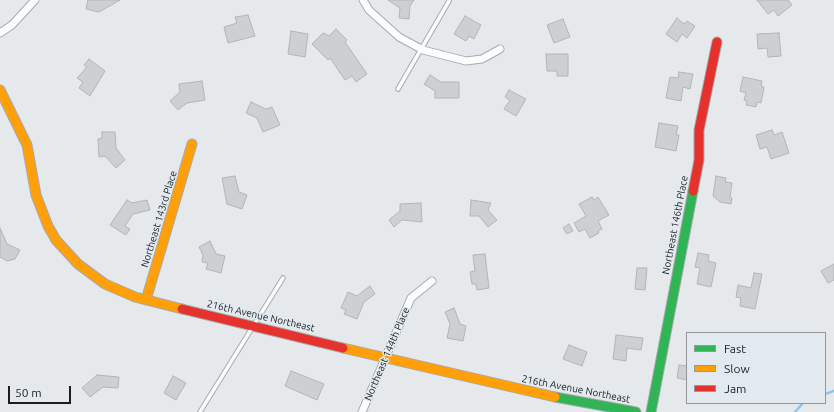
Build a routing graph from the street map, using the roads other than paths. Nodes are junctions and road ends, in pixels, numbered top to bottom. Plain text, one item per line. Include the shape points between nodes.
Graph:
1 (35, 0) edge
2 (363, 0) edge
3 (449, 1) dead end
4 (0, 33) edge
5 (717, 42) dead end
6 (421, 49) junction
7 (500, 49) dead end
8 (398, 89) dead end
9 (0, 90) edge
10 (192, 144) dead end
11 (284, 278) dead end
12 (432, 281) dead end
13 (146, 300) junction
14 (253, 326) junction
15 (385, 358) junction
16 (200, 412) edge
17 (362, 412) edge
18 (636, 412) edge
19 (651, 412) edge

1 - 4 street via 12,25
2 - 6 street via 369,10 399,37
3 - 6 lane
5 - 19 street, Northeast 146th Place via 700,130 699,160
6 - 7 street via 466,61 482,59
6 - 8 lane
9 - 13 street, 216th Avenue Northeast via 24,138 36,195 56,240 89,274 123,293
10 - 13 street, Northeast 143rd Place
11 - 14 lane
12 - 15 street, Northeast 144th Place via 411,298
13 - 14 street, 216th Avenue Northeast
14 - 15 street, 216th Avenue Northeast
14 - 16 lane
15 - 17 street, Northeast 144th Place
15 - 18 street, 216th Avenue Northeast via 524,391

